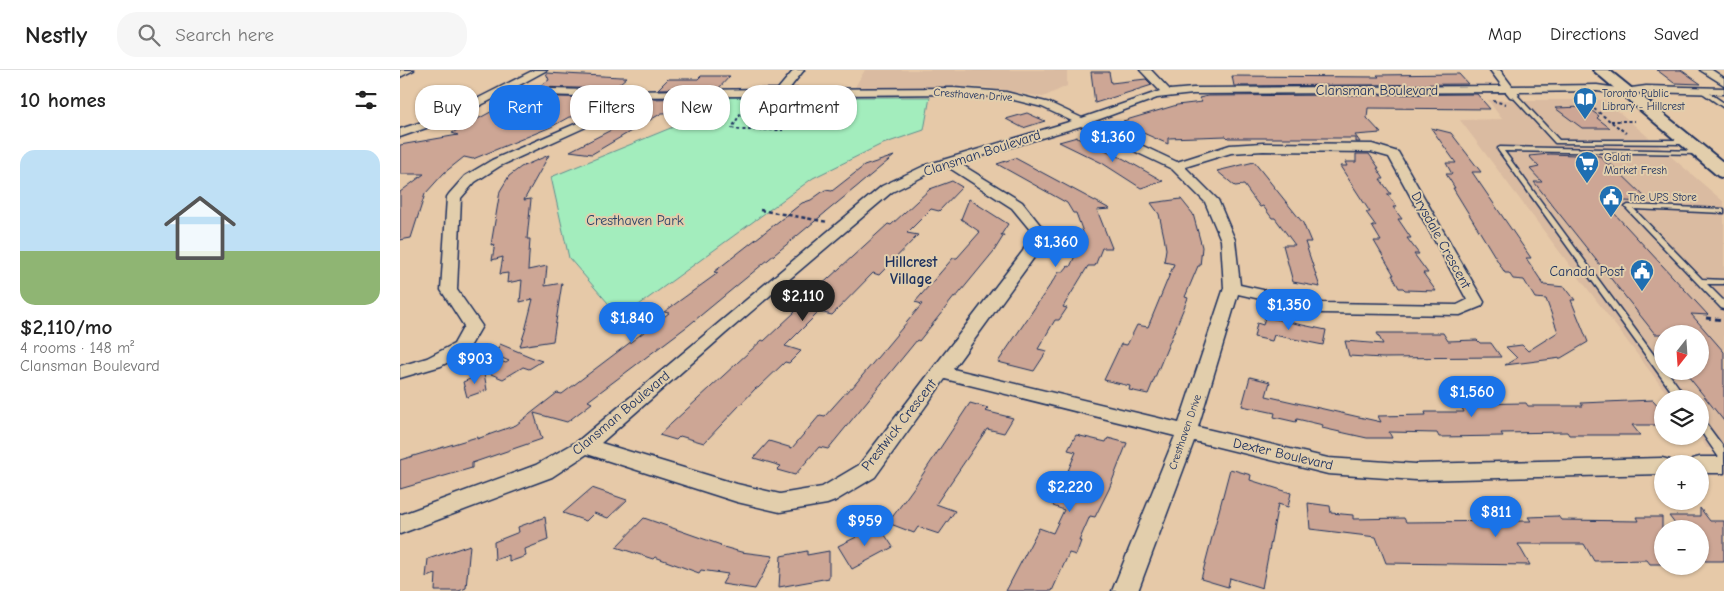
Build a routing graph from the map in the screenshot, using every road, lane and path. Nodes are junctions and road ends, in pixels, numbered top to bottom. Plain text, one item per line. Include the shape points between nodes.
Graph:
1 (409, 70) edge
2 (542, 70) edge
3 (799, 70) edge
4 (1146, 70) edge
5 (1495, 70) edge
6 (1600, 70) edge
7 (1705, 70) edge
8 (400, 74) edge
9 (1724, 82) edge
10 (514, 85) edge
11 (787, 85) edge
12 (1703, 91) junction
13 (1724, 91) edge
14 (857, 92) edge
15 (1512, 92) junction
16 (1625, 92) junction
17 (740, 93) edge
18 (1167, 93) junction
19 (653, 94) edge
20 (489, 98) edge
21 (1581, 99) dead end
22 (1724, 106) edge
23 (740, 115) edge
24 (1610, 121) junction
25 (1635, 121) dead end
26 (1081, 122) junction
27 (570, 130) edge
28 (740, 130) edge
29 (400, 133) edge
30 (1638, 142) junction
31 (1709, 159) edge
32 (950, 162) junction
33 (1176, 166) junction
34 (760, 210) dead end
35 (1724, 211) edge
36 (846, 225) junction
37 (1700, 281) junction
38 (1724, 282) edge
39 (1232, 288) junction
40 (1724, 306) edge
41 (1706, 318) dead end
42 (1724, 320) edge
43 (400, 372) edge
44 (941, 372) junction
45 (1675, 390) edge
46 (1187, 431) junction
47 (1709, 435) edge
48 (585, 446) junction
49 (1724, 456) edge
50 (1709, 465) edge
51 (1724, 465) edge
52 (1654, 466) edge
53 (400, 525) edge
54 (1125, 591) edge

1 - 8 street
2 - 10 street
3 - 11 street
4 - 18 street
5 - 15 street
6 - 16 main road
7 - 9 street
12 - 13 street, Clansman Boulevard
12 - 16 street, Clansman Boulevard via 1646,89
12 - 22 lane
14 - 26 street, Cresthaven Drive via 961,91 1006,95 1046,105
15 - 16 street, Clansman Boulevard
15 - 18 street, Clansman Boulevard
15 - 30 lane via 1557,142
16 - 31 main road
17 - 19 street, Cresthaven Drive
18 - 26 street, Clansman Boulevard
20 - 29 street via 451,116
21 - 24 path
23 - 28 path via 732,128
24 - 25 path
24 - 30 path
26 - 32 street, Clansman Boulevard
26 - 33 street, Cresthaven Drive
27 - 43 street via 496,162 470,179 454,197 448,290 474,326 461,348 434,362
30 - 31 lane
31 - 45 lane via 1500,149
32 - 36 street, Clansman Boulevard via 886,189
32 - 44 street, Prestwick Crescent via 1017,205 1038,231 1030,252
33 - 39 street, Cresthaven Drive via 1211,200 1228,240
33 - 39 street, Drysdale Crescent via 1230,149 1263,147 1372,148 1394,155 1476,302 1460,310 1322,308
34 - 36 path
35 - 37 lane via 1628,207
36 - 48 street, Clansman Boulevard
37 - 38 lane
37 - 40 lane
39 - 46 street, Cresthaven Drive
41 - 42 path
44 - 46 street, Dexter Boulevard
44 - 48 street, Prestwick Crescent via 867,471 827,495 780,503
46 - 52 street, Dexter Boulevard via 1338,467 1416,472
46 - 54 street, Cresthaven Drive
47 - 49 lane
48 - 53 street, Clansman Boulevard via 544,471
50 - 51 street

